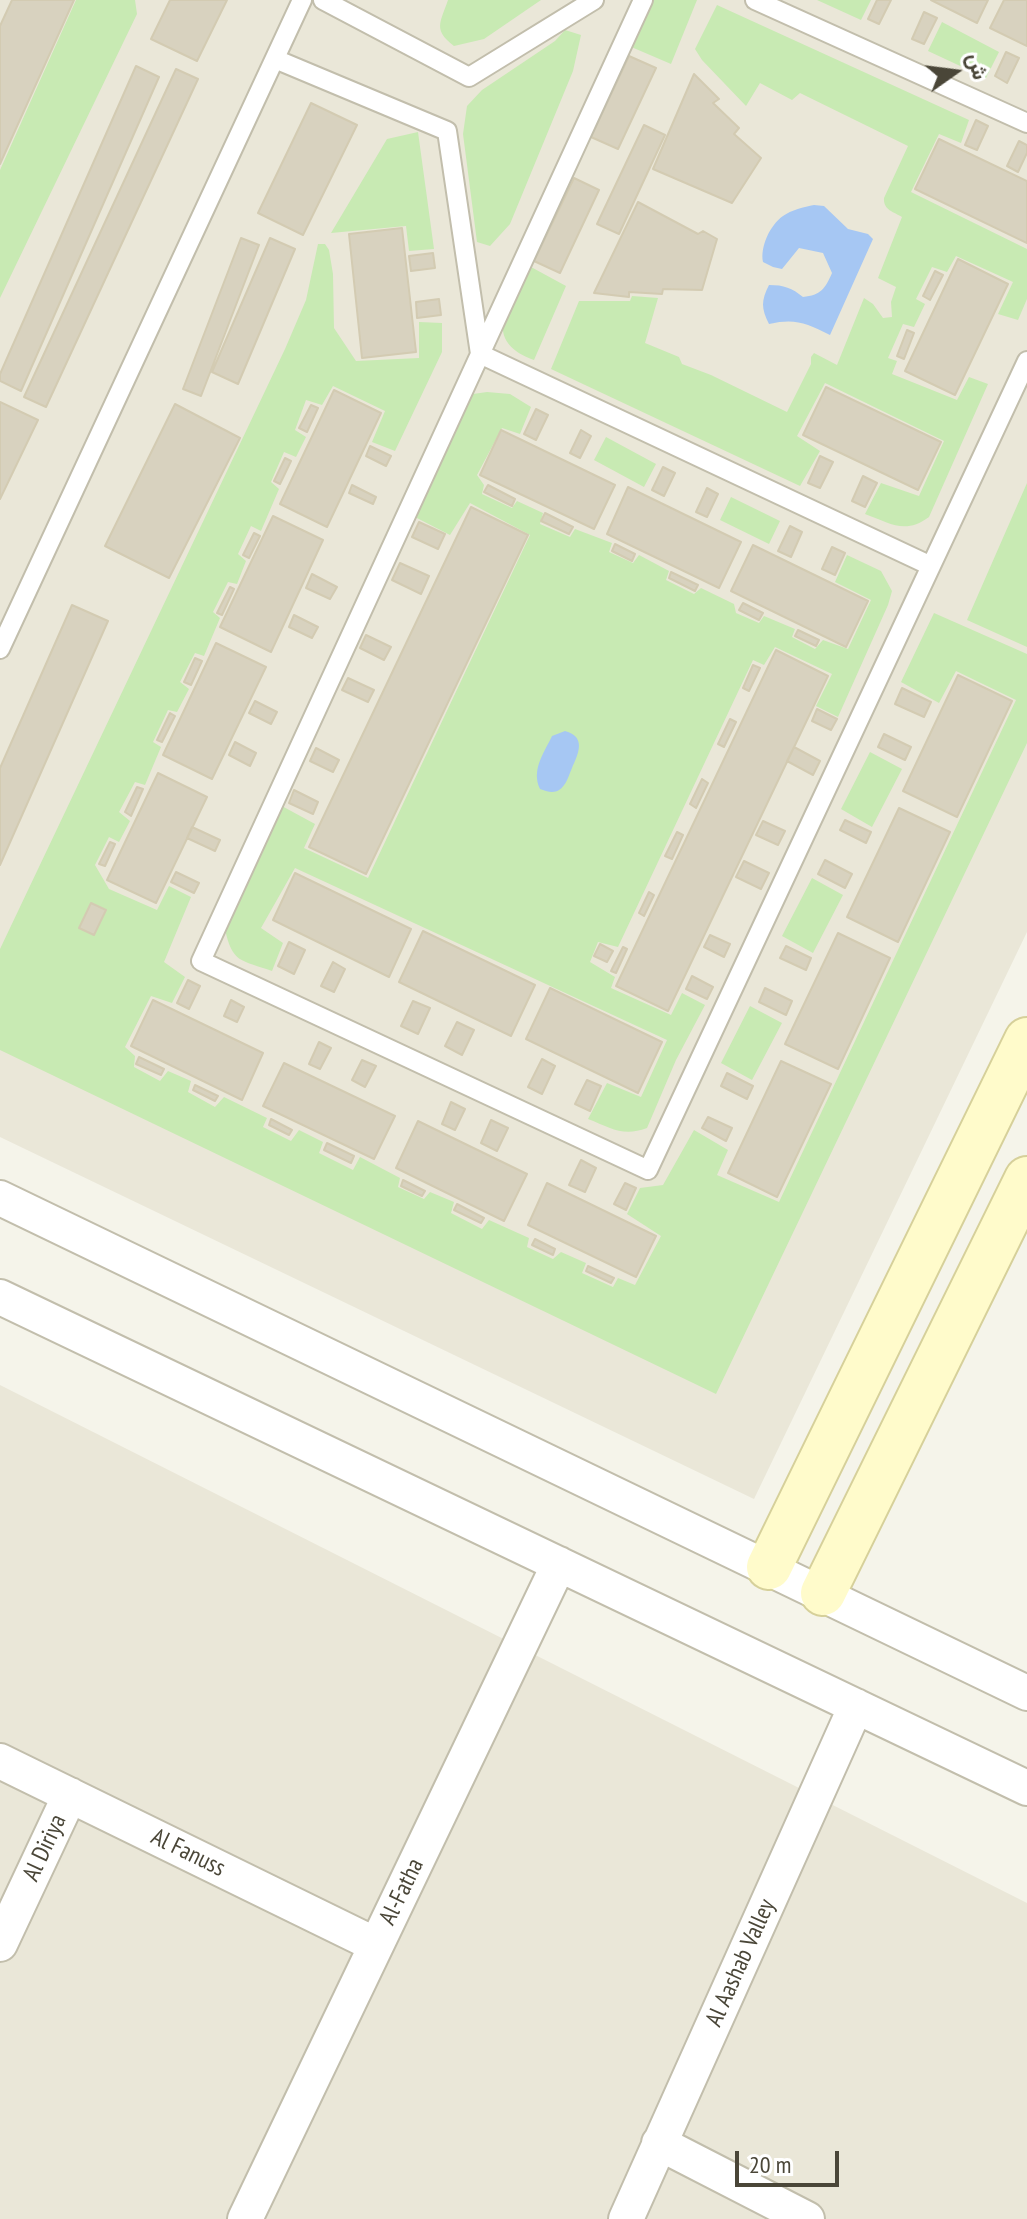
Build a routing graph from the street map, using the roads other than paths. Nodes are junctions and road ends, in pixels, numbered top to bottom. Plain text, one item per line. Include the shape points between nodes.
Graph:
1 (302, 0) edge
2 (323, 0) edge
3 (594, 0) edge
4 (643, 0) edge
5 (755, 0) edge
6 (275, 59) junction
7 (1027, 123) edge
8 (480, 354) junction
9 (1027, 361) edge
10 (931, 566) junction
11 (0, 649) edge
12 (1027, 1040) edge
13 (1027, 1179) edge
14 (0, 1198) edge
15 (0, 1297) edge
16 (559, 1564) junction
17 (769, 1567) junction
18 (823, 1593) junction
19 (1027, 1693) edge
20 (856, 1706) junction
21 (0, 1761) edge
22 (1027, 1788) edge
23 (70, 1795) junction
24 (0, 1944) edge
25 (376, 1945) junction
26 (659, 2143) junction
27 (245, 2219) edge
28 (626, 2219) edge
29 (807, 2219) edge

1 - 6 lane
2 - 3 lane via 469,77
4 - 8 lane
5 - 7 lane
6 - 8 lane via 447,131
6 - 11 lane
8 - 10 lane
8 - 10 lane via 201,961 648,1170
9 - 10 lane
12 - 17 street
13 - 18 street
14 - 17 street
15 - 16 street
16 - 20 street
16 - 25 street, Al-Fatha
17 - 18 street
18 - 19 street
20 - 22 street
20 - 26 street, Al Aashab Valley
21 - 23 street, Al Fanuss
23 - 24 street, Al Diriya
23 - 25 street, Al Fanuss
25 - 27 street, Al-Fatha
26 - 28 street, Al Aashab Valley
26 - 29 street

